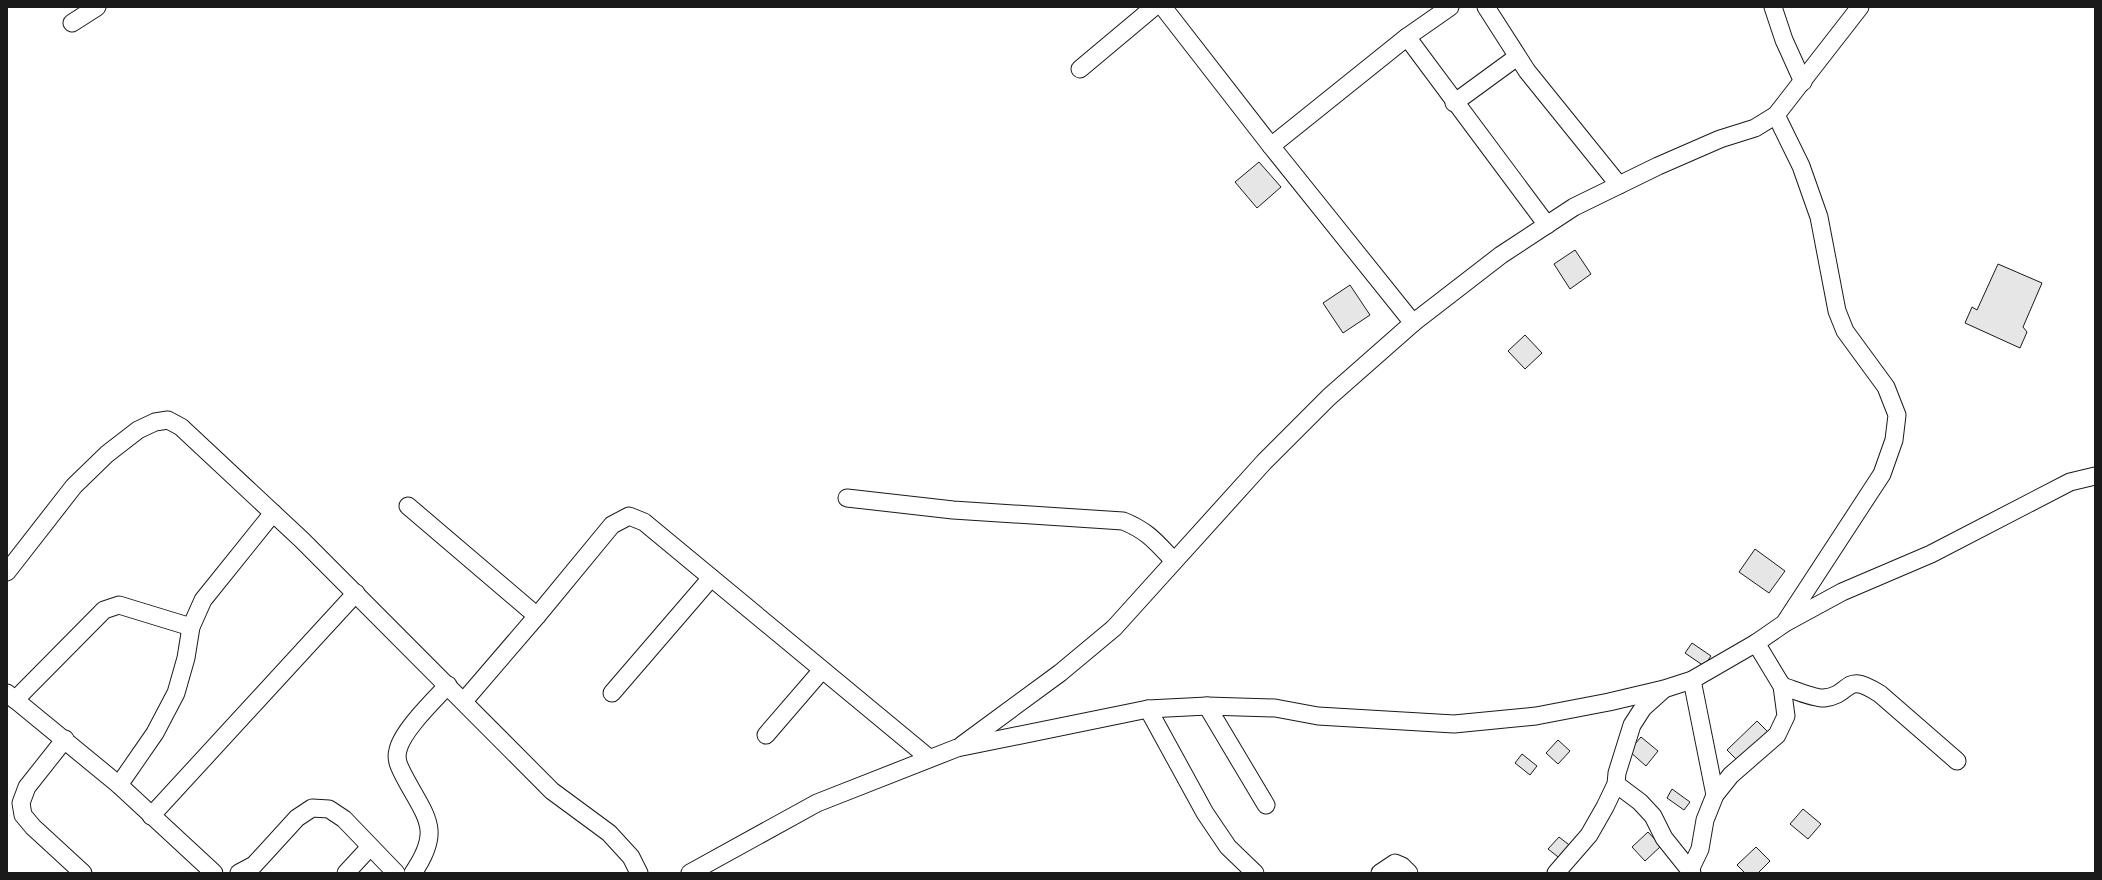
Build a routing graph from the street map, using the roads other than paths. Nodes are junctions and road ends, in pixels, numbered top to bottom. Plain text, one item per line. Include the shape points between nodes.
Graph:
1 (97, 7) edge
2 (1154, 7) edge
3 (1163, 7) edge
4 (1450, 7) edge
5 (1486, 7) edge
6 (1772, 7) edge
7 (1860, 7) edge
8 (72, 23) dead end
9 (1407, 37) junction
10 (1517, 56) junction
11 (1080, 69) dead end
12 (1803, 82) junction
13 (1454, 103) junction
14 (1776, 115) junction
15 (1271, 146) junction
16 (1619, 186) junction
17 (1547, 225) junction
18 (1413, 323) junction
19 (2095, 476) edge
20 (847, 498) dead end
21 (408, 506) dead end
22 (273, 513) junction
23 (1174, 561) junction
24 (7, 572) edge
25 (712, 578) junction
26 (356, 593) junction
27 (537, 616) junction
28 (1785, 623) junction
29 (191, 627) junction
30 (1756, 643) junction
31 (822, 670) junction
32 (1692, 680) junction
33 (448, 685) junction
34 (1782, 686) junction
35 (1664, 689) junction
36 (612, 693) dead end
37 (11, 696) edge
38 (464, 701) junction
39 (1207, 706) junction
40 (1148, 709) junction
41 (766, 735) dead end
42 (65, 739) junction
43 (957, 748) junction
44 (929, 758) junction
45 (1957, 761) dead end
46 (1616, 784) junction
47 (119, 786) junction
48 (1715, 795) junction
49 (1266, 805) dead end
50 (151, 816) junction
51 (370, 847) junction
52 (1691, 872) edge
53 (83, 873) edge
54 (214, 873) edge
55 (238, 873) edge
56 (346, 873) edge
57 (396, 873) edge
58 (413, 873) edge
59 (639, 873) edge
60 (690, 873) edge
61 (1255, 873) edge
62 (1380, 873) edge
63 (1409, 873) edge
64 (1556, 873) edge

1 - 8 street
2 - 11 street
3 - 15 street
4 - 9 street
5 - 10 street
6 - 12 street
7 - 12 street
9 - 13 street
9 - 15 street
10 - 13 street
10 - 16 street
12 - 14 street
13 - 17 street
14 - 16 street via 1755,128 1720,139
14 - 28 street via 1801,166 1819,217 1837,311 1845,331 1886,387 1897,415 1894,440 1882,474
15 - 18 street
16 - 17 street via 1574,207
17 - 18 street via 1500,255
18 - 23 street via 1329,397 1264,462
19 - 28 street via 2070,482 1931,554 1842,592
20 - 23 street via 953,510 1123,521 1141,528
21 - 27 street
22 - 24 street via 180,427 168,420 155,422 138,430 107,454 74,486
22 - 26 street
22 - 29 street via 203,600
23 - 43 street via 1114,628 1060,673
25 - 27 street via 644,522 629,516 612,525
25 - 31 street
25 - 36 street
26 - 33 street
26 - 50 street
27 - 38 street
28 - 30 street
29 - 37 street via 119,605 104,610
29 - 47 street via 176,693 155,733
30 - 32 street
30 - 34 street
31 - 41 street
31 - 44 street
32 - 35 street
32 - 48 street
33 - 38 street
33 - 58 street via 402,738 397,751 397,763 428,821 430,838 424,856
34 - 45 street via 1823,698 1857,683 1867,686 1880,694
34 - 48 street via 1786,716 1777,735 1732,774
35 - 39 street via 1536,716 1454,724 1318,716 1275,708
35 - 46 street via 1643,708 1632,725
37 - 42 street
38 - 59 street via 552,791 610,833 631,857
39 - 40 street
39 - 49 street
40 - 43 street
40 - 61 street via 1204,813 1228,847
42 - 47 street
42 - 53 street via 27,787 21,803 23,815 33,827
43 - 44 street
44 - 60 street via 817,803
46 - 52 street via 1640,802 1653,816 1664,838
46 - 64 street via 1589,835
47 - 50 street
48 - 52 street via 1705,820 1700,849
50 - 54 street
51 - 55 street via 344,819 329,809 312,808 297,818 254,865
51 - 56 street
51 - 57 street
62 - 63 street via 1395,863

